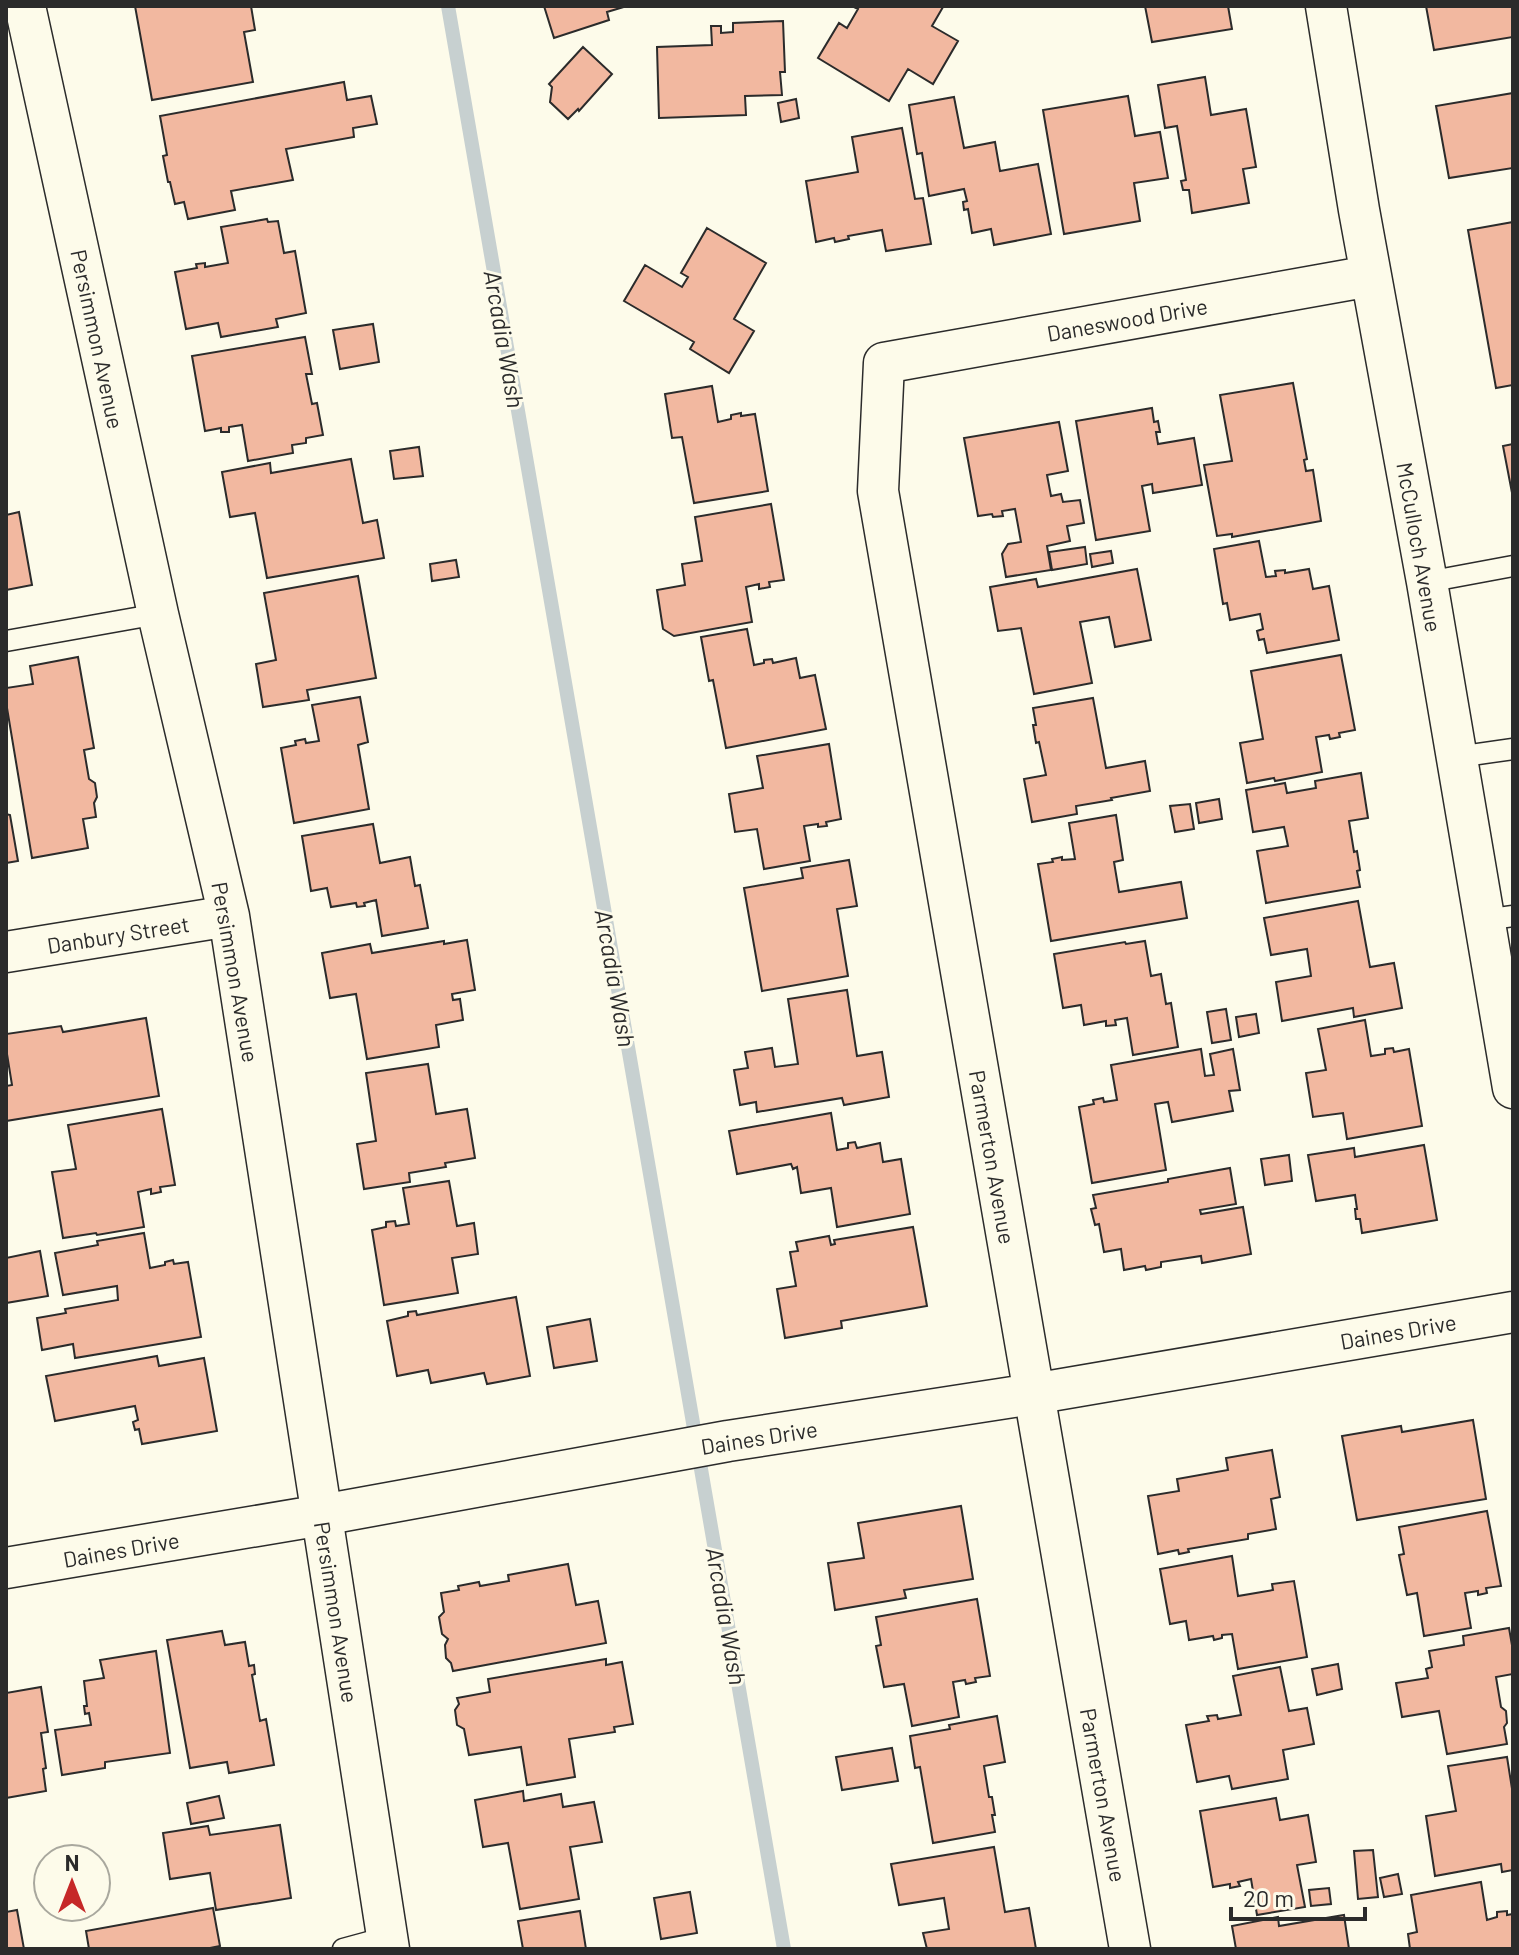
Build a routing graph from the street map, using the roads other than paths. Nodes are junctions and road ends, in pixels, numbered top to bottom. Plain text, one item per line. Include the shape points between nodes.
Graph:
1 (25, 6) edge
2 (1326, 6) edge
3 (1370, 276) junction
4 (884, 363) joint
5 (1513, 566) edge
6 (1427, 582) junction
7 (158, 614) junction
8 (6, 641) edge
9 (1513, 749) edge
10 (1457, 757) junction
11 (229, 916) junction
12 (1499, 918) edge
13 (6, 952) edge
14 (1513, 1088) edge
15 (1513, 1312) edge
16 (1033, 1394) junction
17 (322, 1515) junction
18 (6, 1568) edge
19 (388, 1943) edge
20 (343, 1949) edge
21 (1130, 1949) edge

1 - 7 street, Persimmon Avenue
2 - 3 street, McCulloch Avenue
3 - 4 street, Daneswood Drive
3 - 6 street, McCulloch Avenue
4 - 16 street, Parmerton Avenue via 878,491
5 - 6 lane
6 - 10 street, McCulloch Avenue
7 - 8 lane
7 - 11 street, Persimmon Avenue
9 - 10 lane
10 - 12 street, McCulloch Avenue
11 - 13 street, Danbury Street
11 - 17 street, Persimmon Avenue
12 - 14 street, McCulloch Avenue
15 - 16 street, Daines Drive
16 - 17 street, Daines Drive via 728,1441
16 - 21 street, Parmerton Avenue
17 - 18 street, Daines Drive
17 - 19 street, Persimmon Avenue
19 - 20 lane

